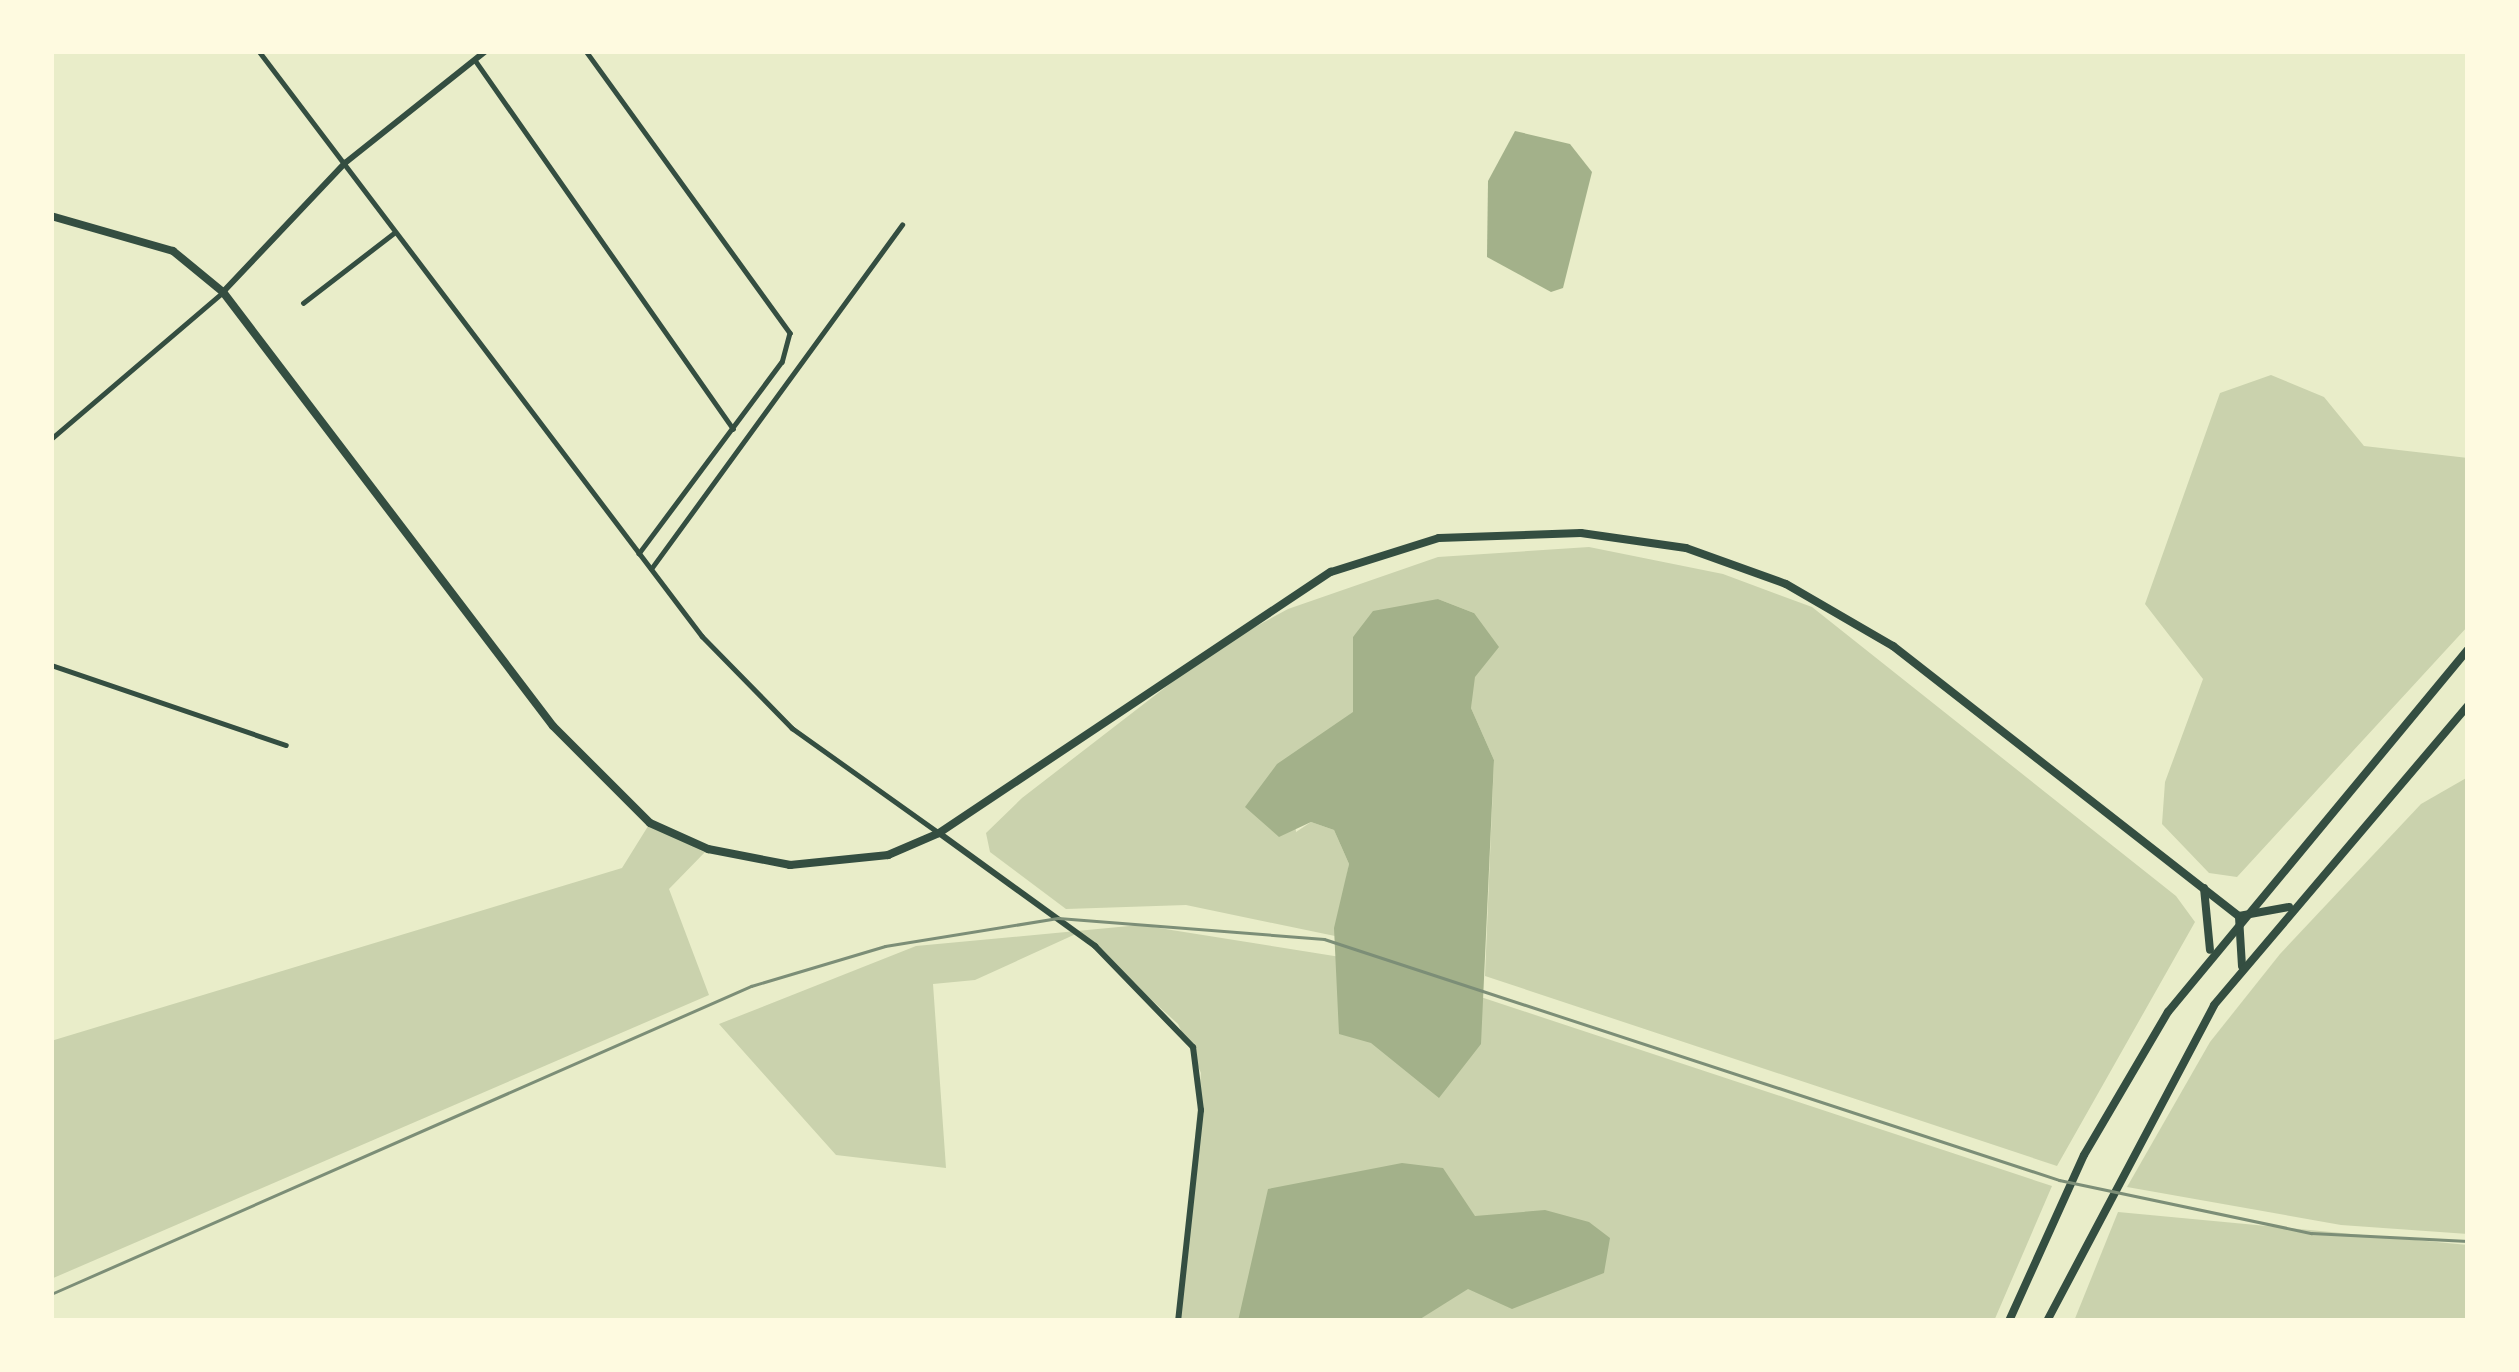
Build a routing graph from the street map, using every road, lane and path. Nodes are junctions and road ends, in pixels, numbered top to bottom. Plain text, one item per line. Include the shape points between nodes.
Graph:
1 (259, 51) edge
2 (486, 51) edge
3 (586, 51) edge
4 (475, 60) junction
5 (345, 163) junction
6 (51, 216) edge
7 (902, 225) dead end
8 (394, 232) junction
9 (223, 292) junction
10 (303, 303) dead end
11 (734, 430) junction
12 (51, 439) edge
13 (639, 554) junction
14 (651, 569) junction
15 (2468, 650) edge
16 (51, 665) edge
17 (2468, 705) edge
18 (286, 745) dead end
19 (939, 833) junction
20 (2204, 888) junction
21 (2294, 905) junction
22 (2239, 916) junction
23 (2209, 956) junction
24 (2241, 970) junction
25 (1178, 1321) edge
26 (2009, 1321) edge
27 (2048, 1321) edge

1 - 5 street
2 - 4 street
3 - 11 street via 790,332
4 - 5 street
4 - 11 street
5 - 8 street
5 - 9 street
6 - 9 main road via 173,251
7 - 14 street
8 - 10 street
8 - 13 street
9 - 12 street
9 - 19 main road via 553,726 650,823 790,865 888,855
11 - 13 street
13 - 14 street
14 - 19 street via 753,695
15 - 22 main road
16 - 18 street
17 - 21 main road
19 - 20 main road via 1331,572 1439,538 1581,533 1686,548 1786,584 1893,646
19 - 25 street via 1095,946 1192,1047 1201,1110
20 - 22 main road
20 - 23 main road via 2215,915
21 - 22 main road
21 - 24 main road
22 - 23 main road
22 - 24 main road
23 - 26 main road via 2098,1128
24 - 27 main road via 2134,1139

